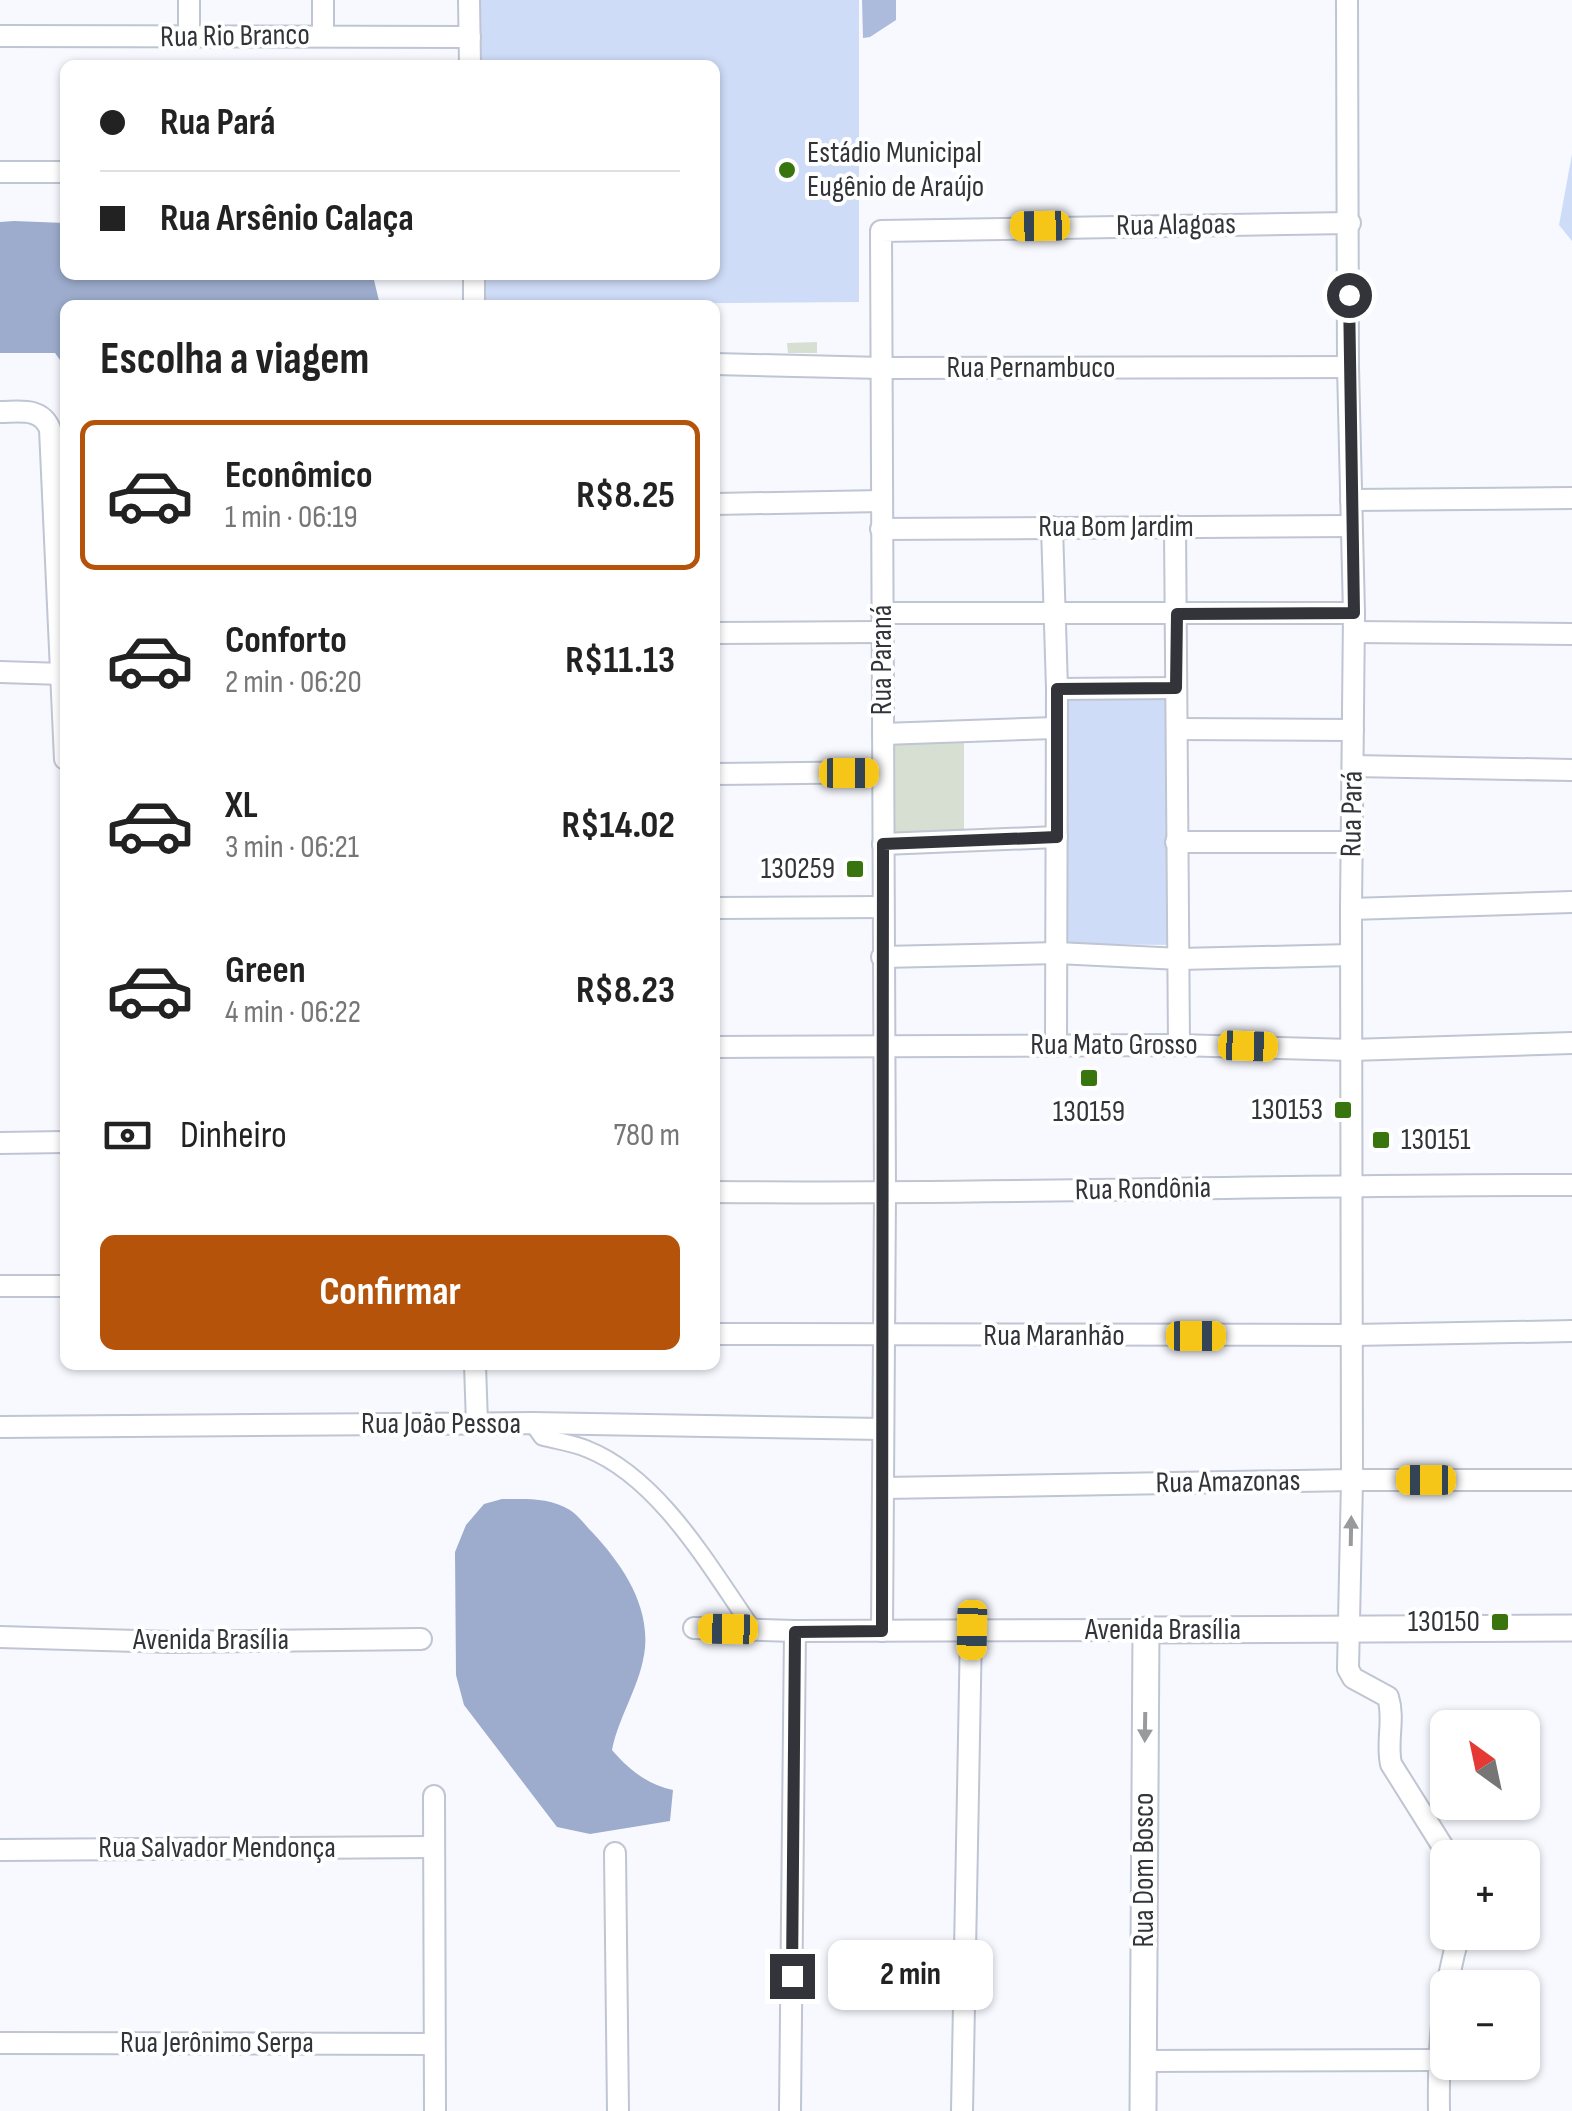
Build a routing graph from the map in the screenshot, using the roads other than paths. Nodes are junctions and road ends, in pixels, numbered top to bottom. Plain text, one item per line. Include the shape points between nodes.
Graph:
1 (189, 0) edge
2 (324, 0) edge
3 (469, 0) edge
4 (1348, 0) edge
5 (323, 35) junction
6 (0, 36) edge
7 (189, 38) junction
8 (470, 38) junction
9 (470, 60) edge
10 (0, 172) edge
11 (60, 172) edge
12 (1350, 223) junction
13 (882, 229) joint
14 (720, 364) edge
15 (1348, 367) junction
16 (882, 368) junction
17 (0, 412) edge
18 (1572, 498) edge
19 (882, 500) junction
20 (1351, 500) junction
21 (720, 504) edge
22 (1052, 526) junction
23 (1175, 526) junction
24 (1351, 526) junction
25 (881, 530) junction
26 (1053, 613) junction
27 (1177, 614) junction
28 (60, 617) edge
29 (1354, 622) junction
30 (882, 623) junction
31 (720, 633) edge
32 (1572, 634) edge
33 (0, 672) edge
34 (60, 674) edge
35 (1176, 688) junction
36 (1057, 689) junction
37 (1055, 728) junction
38 (1177, 730) junction
39 (1353, 730) junction
40 (882, 734) junction
41 (1353, 766) junction
42 (1572, 770) edge
43 (882, 772) junction
44 (720, 774) edge
45 (1057, 837) junction
46 (1176, 842) junction
47 (1351, 842) junction
48 (883, 844) junction
49 (1572, 902) edge
50 (720, 908) edge
51 (882, 908) junction
52 (1351, 909) junction
53 (1057, 953) junction
54 (1351, 955) junction
55 (882, 957) junction
56 (1180, 959) junction
57 (1572, 1043) edge
58 (1056, 1044) junction
59 (1180, 1044) junction
60 (883, 1045) junction
61 (720, 1047) edge
62 (1351, 1050) junction
63 (60, 1142) edge
64 (0, 1143) edge
65 (1351, 1184) junction
66 (1572, 1185) edge
67 (720, 1192) edge
68 (885, 1194) junction
69 (0, 1286) edge
70 (60, 1286) edge
71 (1572, 1332) edge
72 (720, 1334) edge
73 (1353, 1335) junction
74 (882, 1336) junction
75 (475, 1370) edge
76 (477, 1423) junction
77 (532, 1423) junction
78 (0, 1427) edge
79 (882, 1430) junction
80 (1352, 1480) junction
81 (1572, 1480) edge
82 (884, 1488) junction
83 (694, 1628) dead end
84 (1572, 1628) edge
85 (754, 1629) junction
86 (1350, 1629) junction
87 (972, 1630) junction
88 (1146, 1630) junction
89 (882, 1631) junction
90 (795, 1632) junction
91 (0, 1637) edge
92 (421, 1639) dead end
93 (434, 1796) dead end
94 (1441, 1840) edge
95 (433, 1847) junction
96 (0, 1850) edge
97 (614, 1853) dead end
98 (0, 2043) edge
99 (434, 2044) junction
100 (1430, 2060) edge
101 (1144, 2061) junction
102 (1438, 2080) edge
103 (435, 2111) edge
104 (618, 2111) edge
105 (790, 2111) edge
106 (962, 2111) edge
107 (1144, 2111) edge
108 (1439, 2111) edge

1 - 7 street
2 - 5 street
3 - 8 street
4 - 12 street, Rua Pará
5 - 7 street, Rua Rio Branco
5 - 8 street, Rua Rio Branco
6 - 7 street, Rua Rio Branco
8 - 9 street
10 - 11 street
12 - 13 street, Rua Alagoas
12 - 15 street, Rua Pará
13 - 16 street, Rua Paraná
14 - 16 street, Rua Pernambuco
15 - 16 street, Rua Pernambuco
15 - 20 street, Rua Pará
16 - 19 street, Rua Paraná
17 - 28 street via 33,412 50,429
18 - 20 street
19 - 21 street
19 - 25 street, Rua Paraná
20 - 24 street, Rua Pará
22 - 23 street, Rua Bom Jardim
22 - 25 street, Rua Bom Jardim
22 - 26 street
23 - 24 street, Rua Bom Jardim
23 - 27 street
24 - 29 street, Rua Pará
25 - 30 street, Rua Paraná
26 - 27 street
26 - 30 street
26 - 36 street
27 - 29 street
27 - 35 street
29 - 32 street
29 - 39 street, Rua Pará
30 - 31 street
30 - 40 street, Rua Paraná
33 - 34 street
35 - 36 street
35 - 38 street
36 - 37 street
37 - 40 street
37 - 45 street
38 - 39 street
38 - 46 street
39 - 41 street, Rua Pará
40 - 43 street, Rua Paraná
41 - 42 street
41 - 47 street, Rua Pará
43 - 44 street
43 - 48 street, Rua Paraná
45 - 48 street
45 - 53 street
46 - 47 street
46 - 56 street
47 - 52 street, Rua Pará
48 - 51 street, Rua Paraná
49 - 52 street
50 - 51 street
51 - 55 street, Rua Paraná
52 - 54 street, Rua Pará
53 - 55 street
53 - 56 street
53 - 58 street
54 - 56 street
54 - 62 street, Rua Pará
55 - 60 street, Rua Paraná
56 - 59 street
57 - 62 street, Rua Mato Grosso
58 - 59 street, Rua Mato Grosso
58 - 60 street, Rua Mato Grosso
59 - 62 street, Rua Mato Grosso
60 - 61 street, Rua Mato Grosso
60 - 68 street, Rua Paraná
62 - 65 street, Rua Pará
63 - 64 street
65 - 66 street, Rua Rondônia
65 - 68 street, Rua Rondônia
65 - 73 street, Rua Pará
67 - 68 street, Rua Rondônia
68 - 74 street, Rua Paraná
69 - 70 street
71 - 73 street, Rua Maranhão
72 - 74 street, Rua Maranhão
73 - 74 street, Rua Maranhão
73 - 80 street, Rua Pará
74 - 79 street, Rua Paraná
75 - 76 street
76 - 77 street, Rua João Pessoa
76 - 78 street, Rua João Pessoa
77 - 79 street, Rua João Pessoa
77 - 85 street via 542,1437 609,1460 658,1499
79 - 82 street, Rua Paraná
80 - 81 street, Rua Amazonas
80 - 82 street, Rua Amazonas
86 -> 80 street, Rua Pará
82 - 89 street, Rua Paraná
83 - 85 street, Avenida Brasília
84 - 86 street, Avenida Brasília
85 - 90 street, Avenida Brasília
86 - 88 street, Avenida Brasília
86 - 94 street, Rua Pará via 1348,1669 1388,1698 1392,1764
87 - 88 street, Avenida Brasília
87 - 89 street, Avenida Brasília
87 - 106 street
88 -> 101 street, Rua Dom Bosco
89 - 90 street, Avenida Brasília
90 - 105 street
91 - 92 street, Avenida Brasília
93 - 95 street
95 - 96 street, Rua Salvador Mendonça
95 - 99 street
97 - 104 street
98 - 99 street, Rua Jerônimo Serpa
99 - 103 street
100 - 101 street
101 - 107 street, Rua Dom Bosco
102 - 108 street

